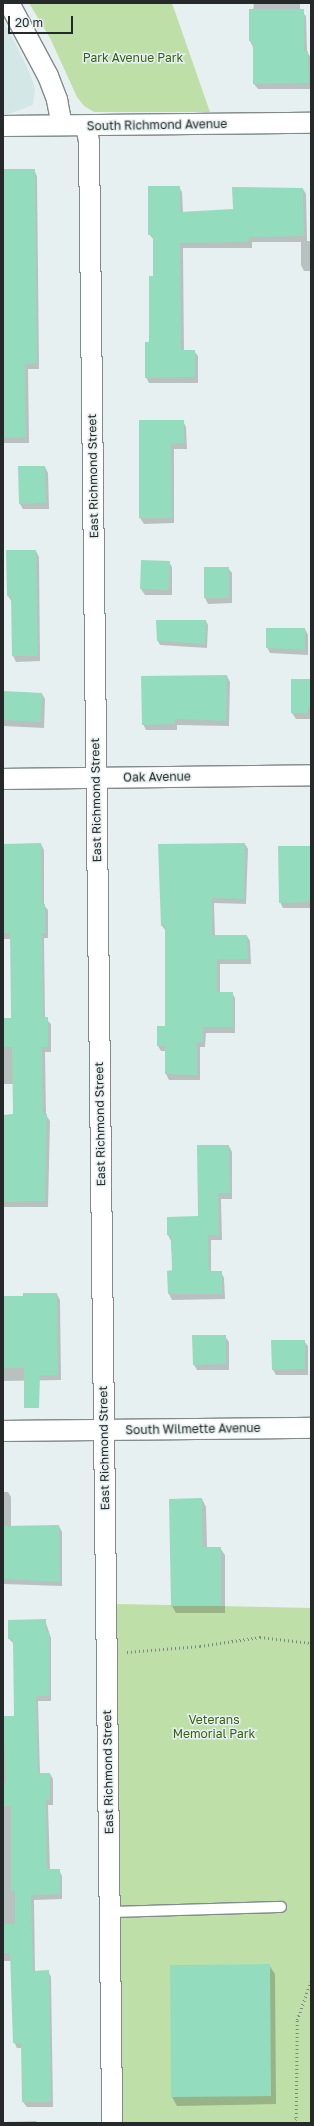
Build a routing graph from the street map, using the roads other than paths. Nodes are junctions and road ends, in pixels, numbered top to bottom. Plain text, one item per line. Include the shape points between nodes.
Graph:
1 (9, 3) edge
2 (311, 123) edge
3 (3, 126) edge
4 (62, 126) junction
5 (86, 126) junction
6 (311, 775) edge
7 (96, 778) junction
8 (3, 779) edge
9 (311, 1428) edge
10 (104, 1430) junction
11 (3, 1431) edge
12 (281, 1907) dead end
13 (109, 1912) junction
14 (112, 2123) edge

1 - 4 street via 48,76 57,100
2 - 5 street, South Richmond Avenue
3 - 4 street, South Richmond Avenue
4 - 5 street, South Richmond Avenue
5 - 7 street, East Richmond Street
6 - 7 street, Oak Avenue
7 - 8 street, Oak Avenue
7 - 10 street, East Richmond Street
9 - 10 street, South Wilmette Avenue
10 - 11 street, South Wilmette Avenue
10 - 13 street, East Richmond Street
12 - 13 lane
13 - 14 street, East Richmond Street

